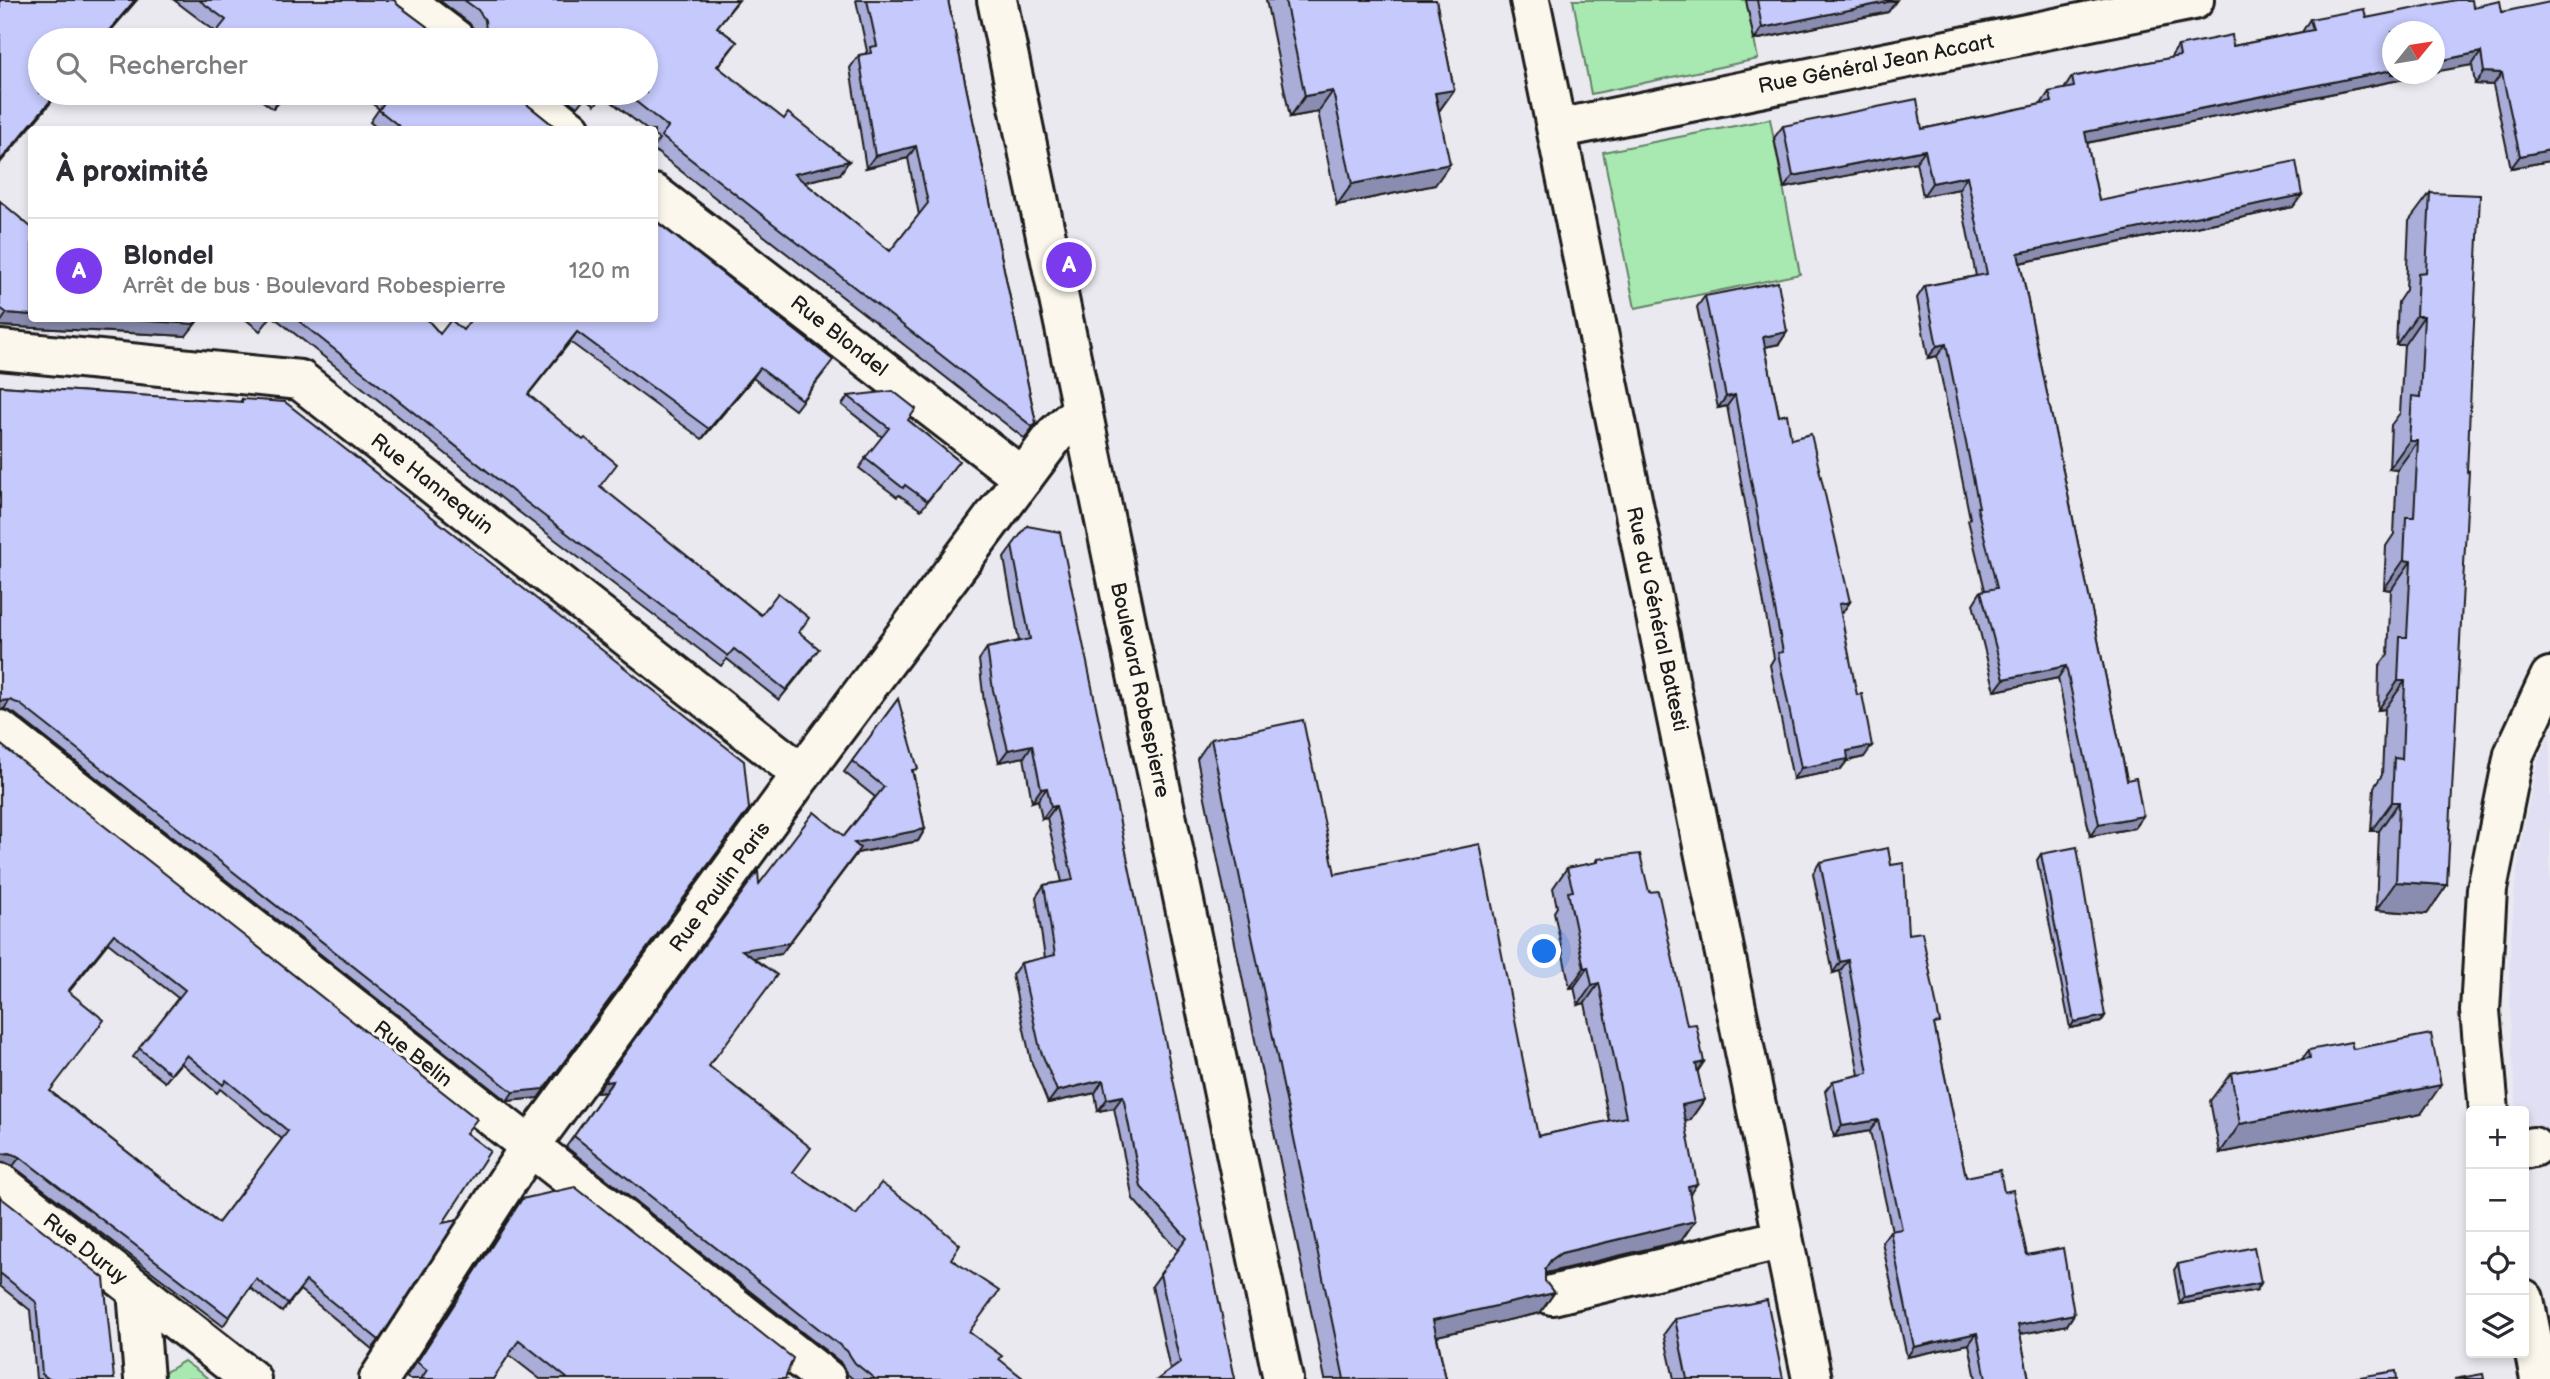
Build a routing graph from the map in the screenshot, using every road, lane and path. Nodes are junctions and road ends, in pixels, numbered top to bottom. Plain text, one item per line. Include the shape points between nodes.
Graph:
1 (403, 0) edge
2 (997, 0) edge
3 (1530, 0) edge
4 (2194, 0) edge
5 (440, 28) edge
6 (539, 105) edge
7 (566, 126) edge
8 (1557, 129) junction
9 (658, 197) edge
10 (0, 350) edge
11 (1082, 410) junction
12 (1023, 478) junction
13 (2550, 677) edge
14 (0, 730) edge
15 (802, 774) junction
16 (2489, 1106) edge
17 (530, 1146) junction
18 (0, 1183) edge
19 (1783, 1239) junction
20 (137, 1290) junction
21 (1552, 1295) edge
22 (2529, 1324) edge
23 (815, 1375) edge
24 (144, 1379) edge
25 (251, 1379) edge
26 (379, 1379) edge
27 (1283, 1379) edge
28 (1812, 1379) edge
29 (2540, 1379) edge

1 - 5 street
2 - 11 street, Boulevard Robespierre
3 - 8 street, Rue du Général Battesti
4 - 8 street, Rue Général Jean Accart
6 - 7 street
8 - 19 street, Rue du Général Battesti
9 - 12 street, Rue Blondel
10 - 15 street, Rue Hannequin via 300,380
11 - 12 street, Rue Paulin Paris via 1055,435
11 - 27 street, Boulevard Robespierre
12 - 15 street, Rue Paulin Paris
13 - 16 street via 2514,754 2487,889 2480,1011
14 - 17 street, Rue Belin
15 - 17 street, Rue Paulin Paris
17 - 23 street, Rue Belin
17 - 26 street, Rue Paulin Paris
18 - 20 street, Rue Duruy
19 - 21 street
19 - 28 street, Rue du Général Battesti
20 - 24 street, Rue Duruy
20 - 25 street, Rue Duruy
22 - 29 street

